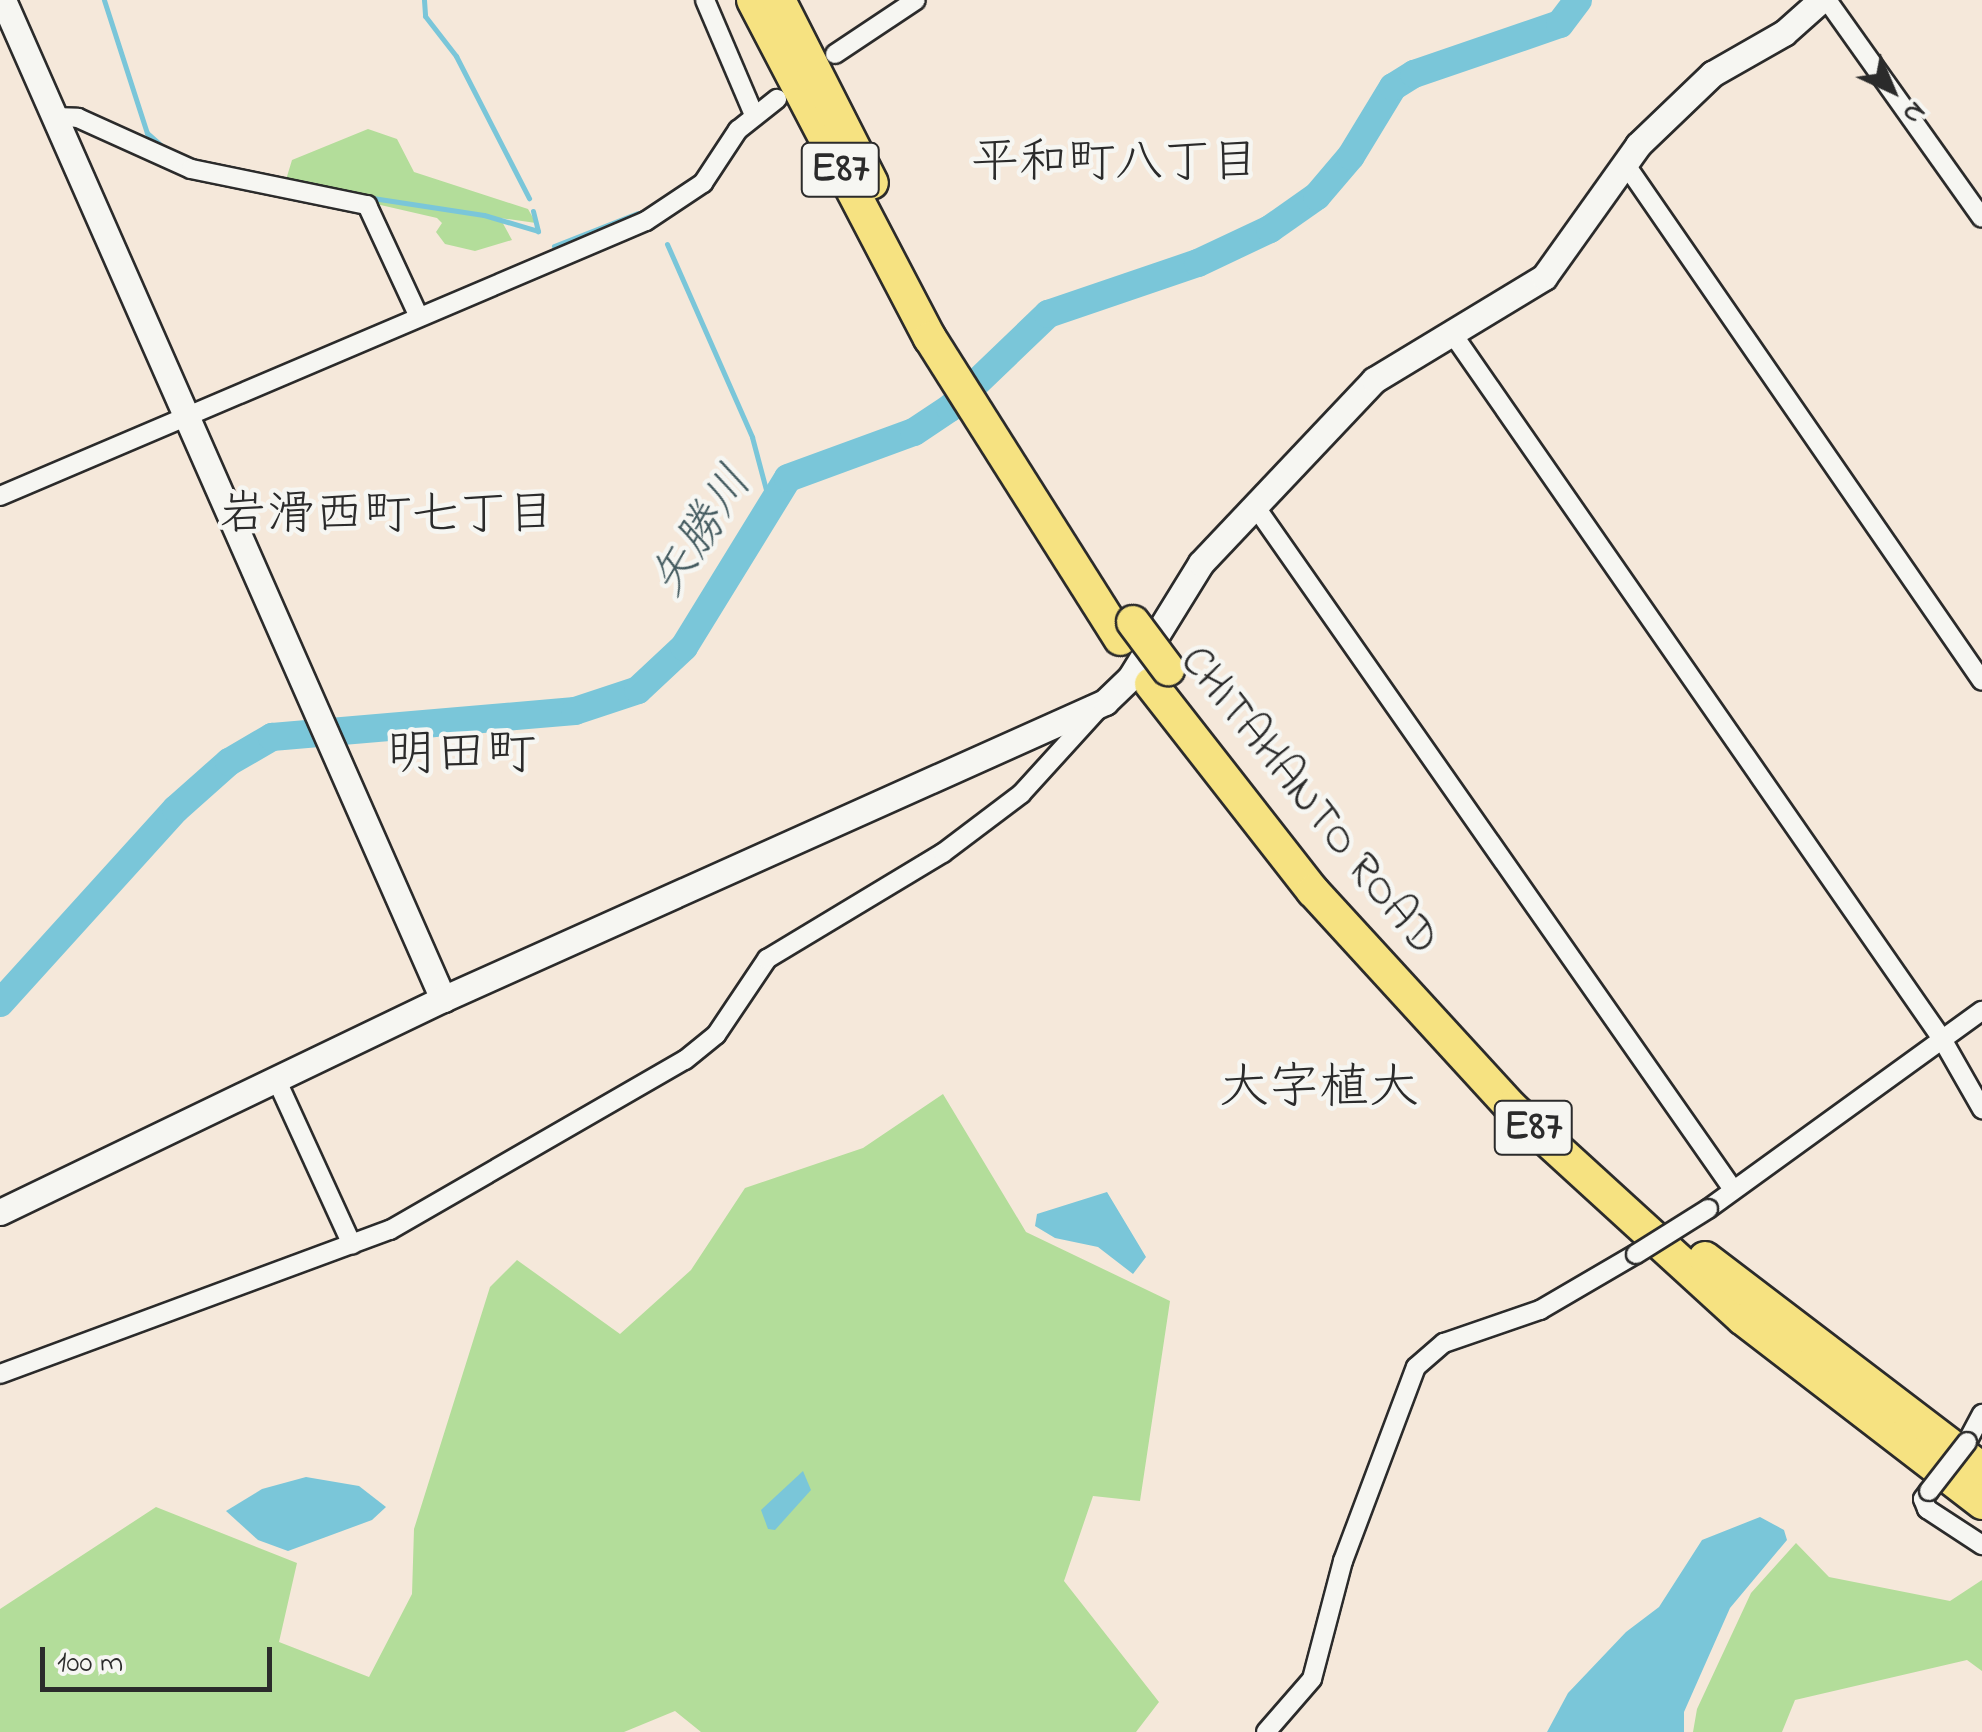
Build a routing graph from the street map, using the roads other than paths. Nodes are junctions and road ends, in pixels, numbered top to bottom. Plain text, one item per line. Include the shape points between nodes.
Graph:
1 (3, 0) edge
2 (705, 0) edge
3 (753, 0) edge
4 (779, 0) edge
5 (916, 0) edge
6 (1824, 0) edge
7 (835, 54) dead end
8 (777, 99) dead end
9 (754, 115) junction
10 (56, 117) junction
11 (1624, 162) junction
12 (1982, 218) edge
13 (419, 318) junction
14 (939, 331) junction
15 (1452, 333) junction
16 (186, 416) junction
17 (0, 496) edge
18 (1255, 506) junction
19 (1160, 676) junction
20 (1982, 681) edge
21 (1105, 702) junction
22 (443, 999) junction
23 (1982, 1010) edge
24 (1942, 1039) junction
25 (277, 1081) junction
26 (1982, 1110) edge
27 (1732, 1188) junction
28 (0, 1212) edge
29 (352, 1245) junction
30 (0, 1374) edge
31 (1982, 1414) edge
32 (1974, 1456) edge
33 (1982, 1504) edge
34 (1982, 1545) edge
35 (1266, 1732) edge

1 - 10 street
2 - 9 street
3 - 14 highway, CHITAHANTO ROAD / E87
4 - 14 highway, CHITAHANTO ROAD / E87
5 - 7 street
6 - 11 street via 1784,33 1712,74
6 - 12 street
8 - 9 street
9 - 13 street via 681,202
10 - 13 street via 78,118 192,169 367,204
10 - 16 street
11 - 15 street via 1544,278
11 - 20 street
13 - 16 street
14 - 19 highway, CHITAHANTO ROAD / E87, bridge via 1005,444
15 - 18 street via 1374,380
15 - 24 street
16 - 17 street
16 - 22 street
18 - 21 street via 1201,563 1130,678
18 - 27 street
19 - 32 highway, CHITAHANTO ROAD / E87 via 1328,876 1526,1091 1698,1252
19 - 33 highway, CHITAHANTO ROAD / E87 via 1312,892 1511,1107 1742,1318
21 - 22 street
21 - 29 street via 1021,794 943,853 767,959 704,1048 454,1196
22 - 25 street
23 - 24 street
24 - 26 street
24 - 27 street
25 - 28 street
25 - 29 street
27 - 35 street, bridge via 1708,1210 1540,1310 1444,1342 1416,1367 1344,1561 1312,1679
29 - 30 street
31 - 32 street
32 - 34 street, bridge via 1923,1499 1927,1509

